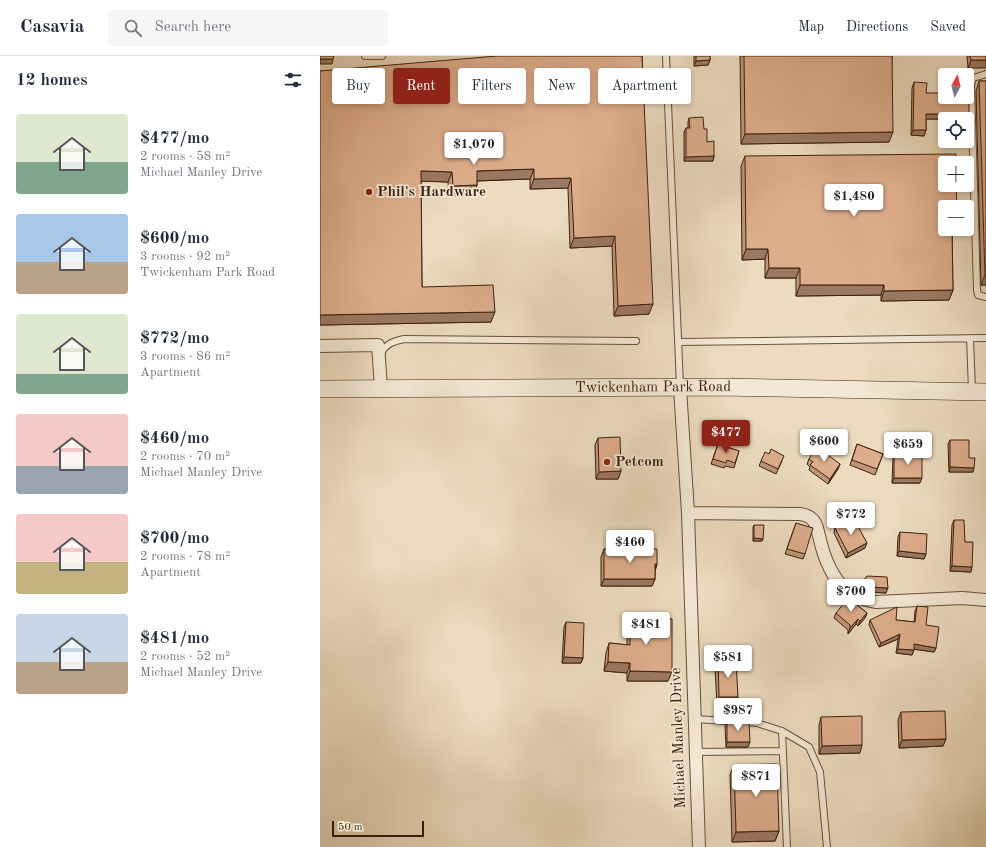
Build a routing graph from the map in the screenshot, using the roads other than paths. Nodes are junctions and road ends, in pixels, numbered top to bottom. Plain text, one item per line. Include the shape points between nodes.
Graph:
1 (364, 56) edge
2 (382, 56) edge
3 (666, 56) edge
4 (986, 74) edge
5 (986, 296) edge
6 (970, 338) junction
7 (986, 338) edge
8 (636, 341) dead end
9 (678, 342) junction
10 (320, 346) edge
11 (379, 360) junction
12 (320, 388) edge
13 (381, 388) junction
14 (680, 388) junction
15 (979, 392) edge
16 (688, 513) junction
17 (986, 600) edge
18 (695, 719) junction
19 (782, 731) junction
20 (783, 751) junction
21 (696, 752) junction
22 (699, 847) edge
23 (787, 847) edge
24 (827, 847) edge

1 - 2 lane
3 - 9 lane
4 - 5 lane via 973,78 971,84 977,290 978,295
6 - 7 lane
6 - 9 lane
6 - 15 lane
8 - 11 lane via 404,339 391,342 382,350
9 - 14 lane
10 - 11 street via 378,345
11 - 13 street
12 - 13 main road, Twickenham Park Road
13 - 14 main road, Twickenham Park Road
14 - 15 main road, Twickenham Park Road
14 - 16 street, Michael Manley Drive
16 - 17 street via 810,516 815,523 832,574 853,595 863,599 876,602 962,598
16 - 18 street, Michael Manley Drive
18 - 19 lane via 757,723
18 - 21 street, Michael Manley Drive
19 - 20 lane
19 - 24 lane via 809,747 820,772
20 - 21 lane
20 - 23 lane
21 - 22 street, Michael Manley Drive

